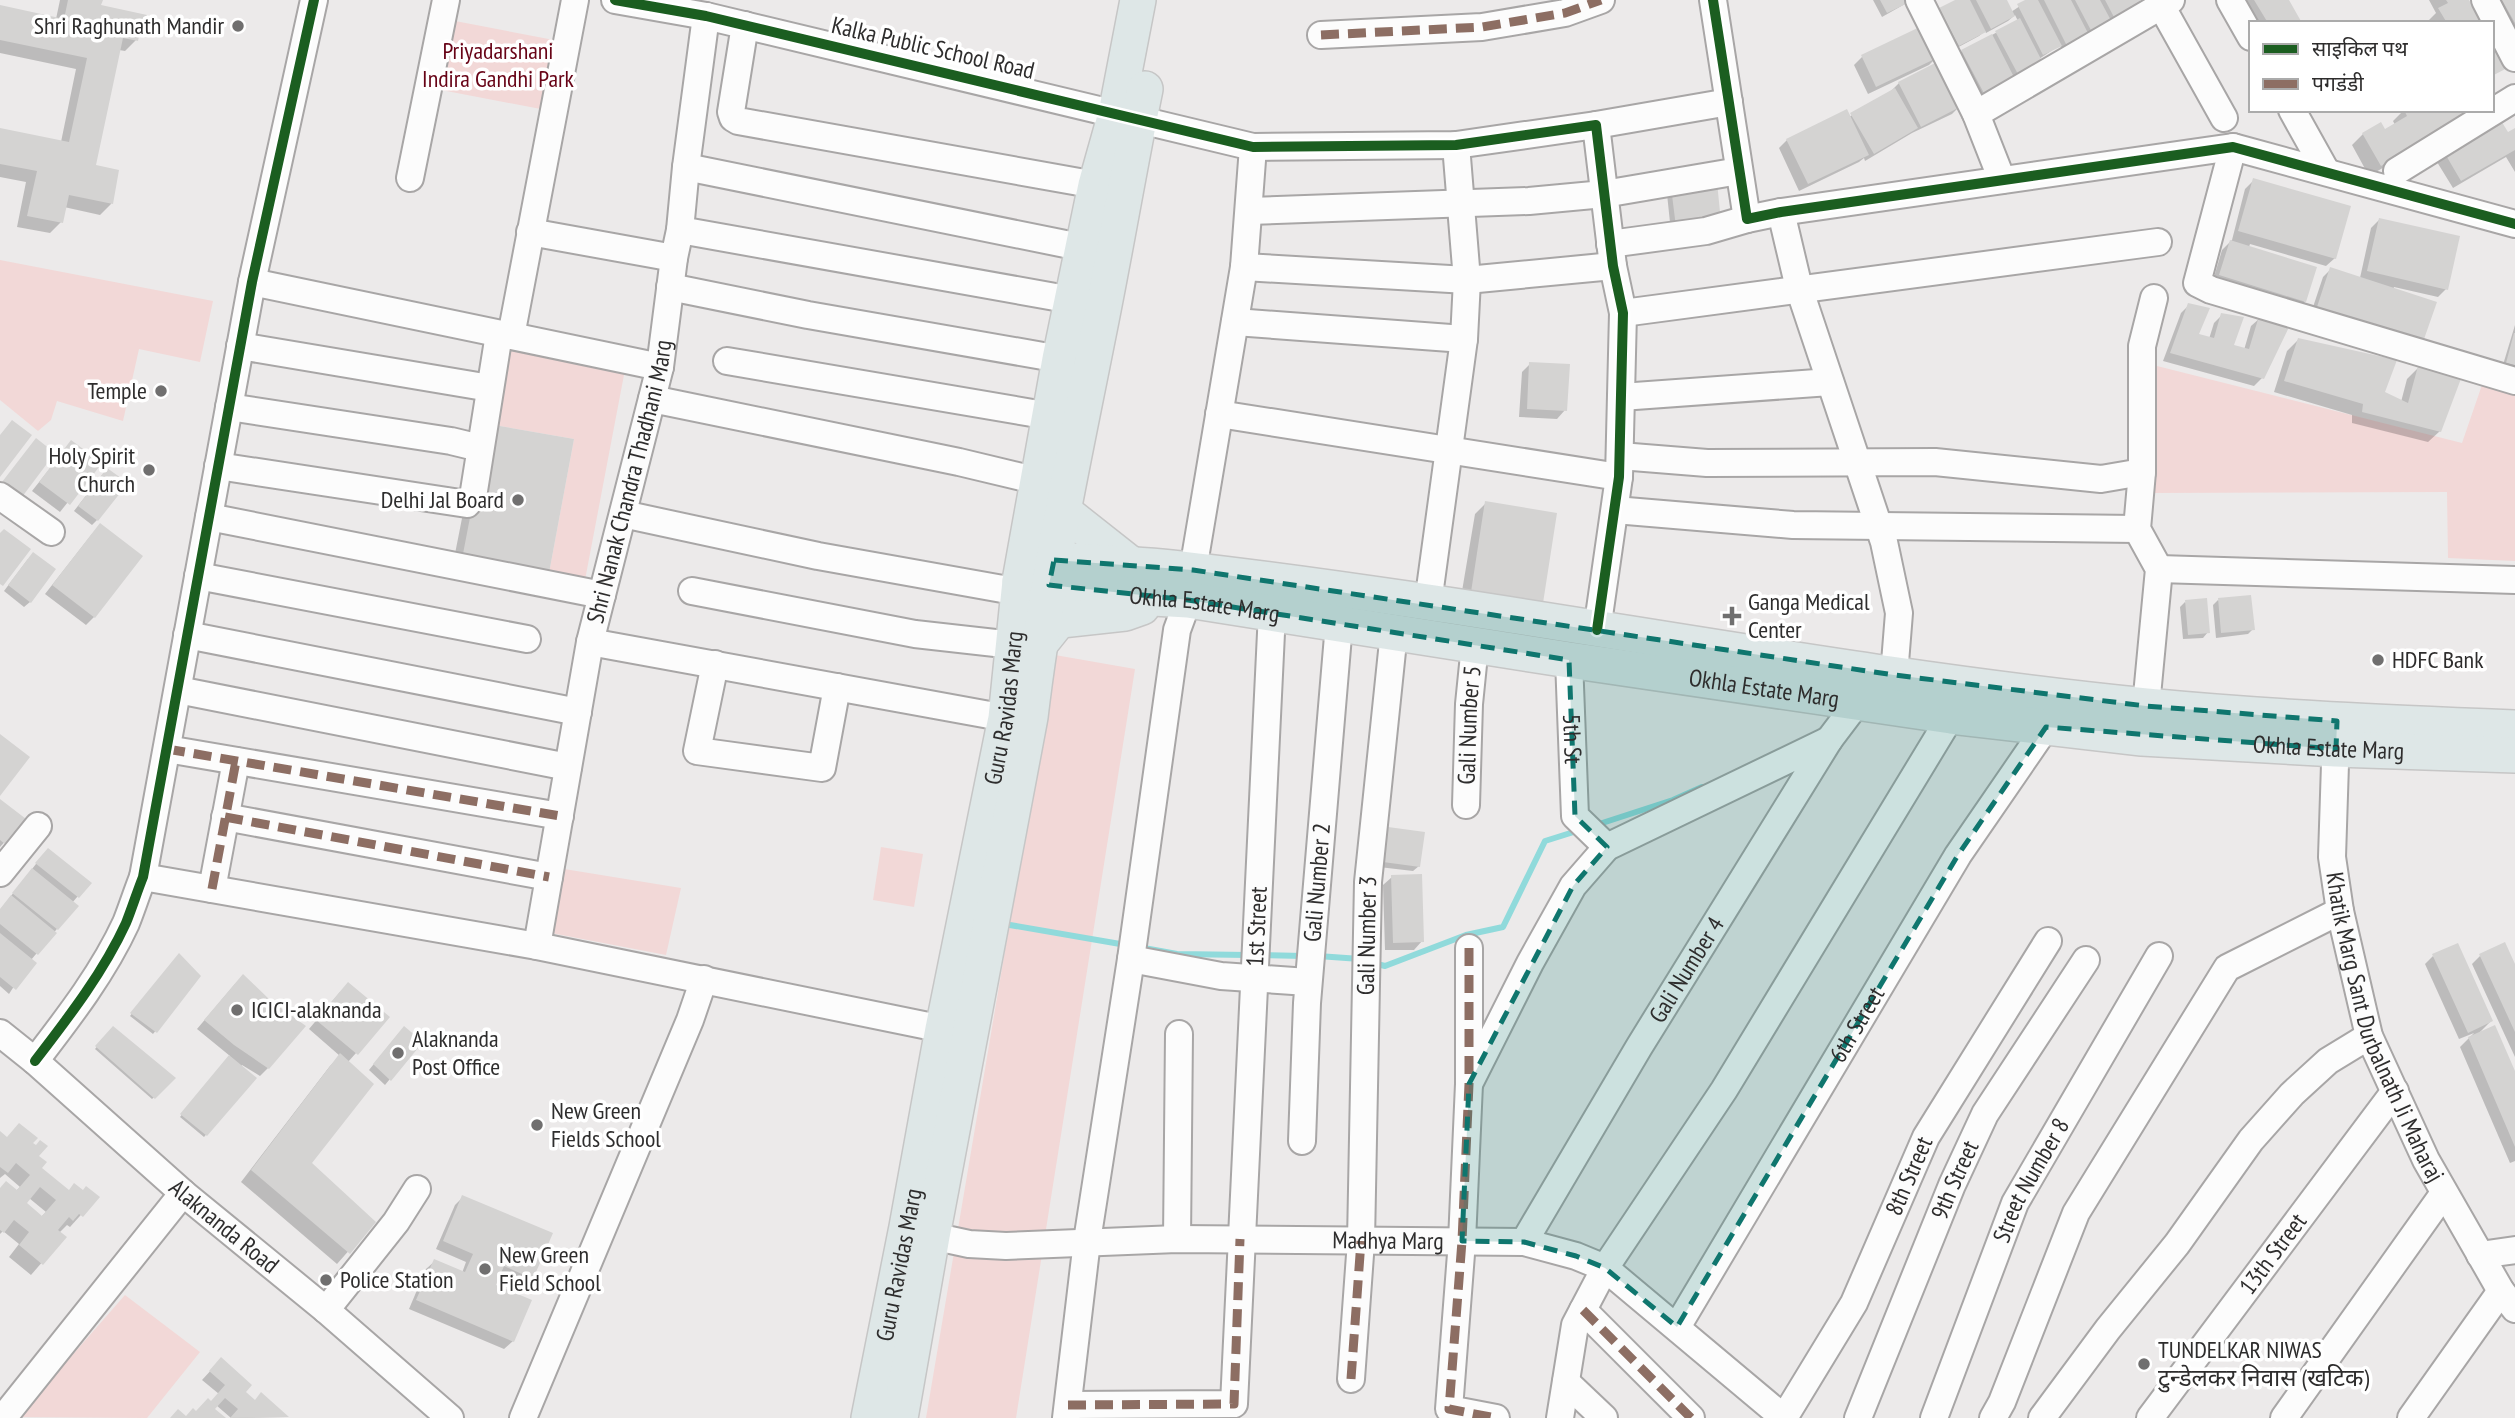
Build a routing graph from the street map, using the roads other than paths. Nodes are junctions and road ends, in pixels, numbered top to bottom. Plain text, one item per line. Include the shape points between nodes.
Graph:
1 (314, 0) edge
2 (446, 0) edge
3 (575, 0) edge
4 (615, 0) edge
5 (1138, 0) edge
6 (1162, 0) edge
7 (1601, 0) edge
8 (1713, 0) edge
9 (1919, 0) edge
10 (2230, 0) edge
11 (2485, 0) edge
12 (2163, 2) edge
13 (706, 16) junction
14 (745, 25) junction
15 (2249, 33) edge
16 (1321, 35) dead end
17 (2515, 58) edge
18 (2515, 98) edge
19 (1729, 102) junction
20 (2494, 111) edge
21 (2293, 112) edge
22 (2493, 112) edge
23 (1976, 114) junction
24 (1128, 117) junction
25 (2224, 118) dead end
26 (1596, 125) junction
27 (1456, 145) junction
28 (1253, 147) junction
29 (2233, 147) junction
30 (686, 167) junction
31 (2326, 170) junction
32 (1739, 171) junction
33 (2397, 172) dead end
34 (410, 178) dead end
35 (2002, 180) junction
36 (1096, 186) junction
37 (1604, 194) junction
38 (1461, 202) junction
39 (1249, 211) junction
40 (1781, 212) junction
41 (1747, 219) junction
42 (2515, 224) edge
43 (680, 230) junction
44 (530, 232) junction
45 (2158, 242) dead end
46 (1085, 248) junction
47 (1612, 255) junction
48 (674, 258) junction
49 (1244, 267) junction
50 (1467, 280) junction
51 (252, 282) junction
52 (670, 287) junction
53 (1799, 288) junction
54 (2154, 298) dead end
55 (1072, 300) junction
56 (1623, 313) junction
57 (1235, 322) junction
58 (505, 335) junction
59 (1464, 339) junction
60 (240, 346) junction
61 (1060, 359) junction
62 (727, 361) dead end
63 (660, 367) junction
64 (2515, 381) edge
65 (1830, 382) junction
66 (489, 388) junction
67 (1621, 397) junction
68 (652, 399) junction
69 (229, 407) junction
70 (1219, 414) junction
71 (1050, 416) junction
72 (480, 448) junction
73 (1449, 449) junction
74 (1857, 461) junction
75 (218, 466) junction
76 (1619, 466) junction
77 (2142, 472) junction
78 (1038, 481) junction
79 (0, 496) edge
80 (1062, 510) junction
81 (1615, 510) junction
82 (622, 514) junction
83 (209, 517) junction
84 (1879, 526) junction
85 (2137, 529) junction
86 (51, 532) dead end
87 (1129, 563) junction
88 (2159, 569) junction
89 (1033, 575) junction
90 (198, 576) junction
91 (2515, 580) edge
92 (1190, 585) junction
93 (692, 591) dead end
94 (602, 595) junction
95 (1153, 598) junction
96 (1427, 603) junction
97 (1272, 612) junction
98 (1339, 624) junction
99 (1597, 630) junction
100 (1394, 632) junction
101 (187, 635) junction
102 (527, 639) dead end
103 (590, 642) junction
104 (1026, 645) junction
105 (1475, 645) junction
106 (1569, 660) junction
107 (715, 664) junction
108 (1894, 675) junction
109 (837, 687) junction
110 (178, 690) junction
111 (1857, 702) junction
112 (2146, 706) junction
113 (578, 712) junction
114 (1951, 716) junction
115 (1006, 718) junction
116 (2046, 727) junction
117 (2515, 728) edge
118 (2336, 735) junction
119 (1829, 740) junction
120 (167, 749) junction
121 (2515, 755) edge
122 (236, 761) junction
123 (568, 767) junction
124 (1466, 804) dead end
125 (225, 817) junction
126 (560, 817) junction
127 (38, 826) dead end
128 (1607, 847) junction
129 (0, 873) edge
130 (143, 877) junction
131 (549, 877) junction
132 (212, 889) junction
133 (2340, 911) junction
134 (2049, 941) dead end
135 (537, 946) junction
136 (1469, 948) dead end
137 (2160, 956) dead end
138 (1131, 959) junction
139 (2085, 960) dead end
140 (704, 979) junction
141 (1254, 979) junction
142 (1308, 982) junction
143 (943, 1029) junction
144 (0, 1033) edge
145 (1179, 1034) dead end
146 (2369, 1036) junction
147 (35, 1061) junction
148 (1469, 1084) junction
149 (2396, 1091) junction
150 (1303, 1141) dead end
151 (416, 1189) dead end
152 (183, 1193) junction
153 (2444, 1194) junction
154 (932, 1236) junction
155 (1177, 1239) junction
156 (1240, 1239) junction
157 (1087, 1241) junction
158 (1361, 1241) junction
159 (1462, 1241) junction
160 (1524, 1242) junction
161 (2515, 1250) edge
162 (2480, 1255) junction
163 (1605, 1268) junction
164 (2508, 1300) edge
165 (326, 1310) junction
166 (1583, 1310) junction
167 (1676, 1327) junction
168 (1351, 1379) dead end
169 (1566, 1382) junction
170 (1067, 1412) edge
171 (3, 1418) edge
172 (450, 1418) edge
173 (523, 1418) edge
174 (869, 1418) edge
175 (900, 1418) edge
176 (1496, 1418) edge
177 (1560, 1418) edge
178 (1604, 1418) edge
179 (1691, 1418) edge
180 (1784, 1418) edge
181 (1858, 1418) edge
182 (1934, 1418) edge
183 (1993, 1418) edge
184 (2042, 1418) edge
185 (2150, 1418) edge
186 (2284, 1418) edge
187 (2411, 1418) edge

1 - 51 street
2 - 34 street
3 - 44 street
4 - 13 street, Kalka Public School Road
5 - 24 main road, Guru Ravidas Marg
6 - 24 main road, Guru Ravidas Marg
7 - 16 street via 1565,13 1482,27
8 - 19 street
9 - 23 street
10 - 15 street
11 - 17 street
12 - 23 street
12 - 25 street
13 - 14 street, Kalka Public School Road
13 - 30 street, Shri Nanak Chandra Thadhani Marg
14 - 24 street, Kalka Public School Road
14 - 36 street via 731,112 738,121
18 - 20 street
19 - 26 street, Kalka Public School Road
19 - 32 street
21 - 31 street
22 - 33 street
23 - 35 street
24 - 28 street, Kalka Public School Road
24 - 36 main road, Guru Ravidas Marg
24 - 80 main road, Guru Ravidas Marg via 1098,340
26 - 27 street, Kalka Public School Road
26 - 37 street
27 - 28 street, Kalka Public School Road
27 - 38 street
28 - 39 street
29 - 31 street
29 - 35 street
29 - 64 street via 2197,283
30 - 43 street, Shri Nanak Chandra Thadhani Marg
30 - 46 street
31 - 42 street
32 - 37 street
32 - 41 street
35 - 40 street
36 - 46 main road, Guru Ravidas Marg
37 - 38 street
37 - 47 street
38 - 39 street
38 - 50 street
39 - 49 street
40 - 41 street
40 - 53 street
41 - 47 street
43 - 48 street, Shri Nanak Chandra Thadhani Marg
43 - 55 street
44 - 48 street
44 - 58 street
45 - 53 street
46 - 55 main road, Guru Ravidas Marg
47 - 50 street
47 - 56 street
48 - 52 street, Shri Nanak Chandra Thadhani Marg
49 - 50 street
49 - 57 street
50 - 59 street
51 - 58 street
51 - 60 street
52 - 61 street
52 - 63 street, Shri Nanak Chandra Thadhani Marg
53 - 56 street
53 - 65 street
54 - 77 street via 2142,346
55 - 61 main road, Guru Ravidas Marg
56 - 67 street
57 - 59 street
57 - 70 street
58 - 63 street
58 - 66 street
59 - 73 street
60 - 66 street
60 - 69 street
61 - 71 main road, Guru Ravidas Marg
62 - 71 street
63 - 68 street, Shri Nanak Chandra Thadhani Marg
65 - 67 street
65 - 74 street
66 - 72 street
67 - 76 street
68 - 78 street
68 - 82 street, Shri Nanak Chandra Thadhani Marg
69 - 72 street
69 - 75 street
70 - 73 street
70 - 92 street
71 - 78 main road, Guru Ravidas Marg
72 - 75 street via 473,496 467,505
73 - 76 street
73 - 96 street
74 - 76 street
74 - 77 street via 1935,462 2101,479
74 - 84 street
75 - 83 street
76 - 81 street
77 - 85 street
78 - 89 main road, Guru Ravidas Marg
79 - 86 street
80 - 87 main road
80 - 89 main road, Guru Ravidas Marg
81 - 84 street via 1793,525
81 - 99 street
82 - 89 street via 845,561
82 - 94 street, Shri Nanak Chandra Thadhani Marg
83 - 90 street
83 - 94 street
84 - 85 street
84 - 108 street via 1899,613
85 - 88 street
87 - 89 main road, Okhla Estate Marg
87 - 92 main road, Okhla Estate Marg
88 - 91 street
88 - 112 street
89 - 95 main road, Okhla Estate Marg
89 - 104 main road, Guru Ravidas Marg
90 - 101 street
90 - 102 street
92 - 95 main road, Okhla Estate Marg
92 - 96 main road, Okhla Estate Marg
92 - 97 main road, Okhla Estate Marg
92 - 138 street via 1177,630
93 - 104 street via 915,634
94 - 103 street, Shri Nanak Chandra Thadhani Marg
95 - 104 main road via 1125,613 1061,620
96 - 99 main road, Okhla Estate Marg
97 - 98 main road, Okhla Estate Marg
97 - 141 street, 1st Street
98 - 100 main road, Okhla Estate Marg
98 - 142 street, Gali Number 2
99 - 108 main road, Okhla Estate Marg
100 - 105 main road, Okhla Estate Marg
100 - 158 street, Gali Number 3 via 1368,882
101 - 110 street
101 - 113 street
103 - 107 street
103 - 113 street, Shri Nanak Chandra Thadhani Marg
104 - 115 main road, Guru Ravidas Marg
104 - 154 main road, Guru Ravidas Marg via 1030,717
105 - 106 main road, Okhla Estate Marg
105 - 124 street, Gali Number 5
106 - 111 main road, Okhla Estate Marg
106 - 128 street, 5th St via 1575,816
107 - 109 street
107 - 109 street via 697,751 822,768
108 - 112 main road, Okhla Estate Marg
109 - 115 street
110 - 120 street
110 - 123 street
111 - 114 main road, Okhla Estate Marg
111 - 119 street, Gali Number 4
112 - 118 main road, Okhla Estate Marg
113 - 123 street, Shri Nanak Chandra Thadhani Marg
114 - 116 main road, Okhla Estate Marg
114 - 163 street via 1724,1090
115 - 143 main road, Guru Ravidas Marg
116 - 118 main road, Okhla Estate Marg via 2143,738
116 - 167 street, 6th Street via 1958,855
117 - 118 main road, Okhla Estate Marg
118 - 121 main road, Okhla Estate Marg
118 - 133 street, Khatik Marg Sant Durbalnath Ji Maharaj via 2332,858
119 - 128 street
119 - 160 street, Gali Number 4
120 - 122 street
120 - 130 street
122 - 125 street
122 - 126 street
123 - 126 street, Shri Nanak Chandra Thadhani Marg
125 - 131 street
125 - 132 street
126 - 131 street, Shri Nanak Chandra Thadhani Marg
127 - 129 street
128 - 148 street via 1573,886
130 - 132 street
130 - 147 street via 126,923 99,972
131 - 135 street, Shri Nanak Chandra Thadhani Marg
132 - 135 street
133 - 146 street, Khatik Marg Sant Durbalnath Ji Maharaj
133 - 183 street via 2227,968 2076,1213
134 - 180 street, 8th Street via 1926,1137 1854,1303
135 - 140 street
136 - 148 street
137 - 182 street, Street Number 8 via 2015,1203
138 - 141 street
138 - 157 street
139 - 181 street, 9th Street via 1985,1114
140 - 143 street
140 - 173 street
141 - 142 street
141 - 156 street, 1st Street
142 - 150 street, Gali Number 2
143 - 174 main road, Guru Ravidas Marg
144 - 147 street, Alaknanda Road
145 - 155 street
146 - 149 street, Khatik Marg Sant Durbalnath Ji Maharaj
146 - 184 street via 2328,1061 2251,1140
147 - 152 street, Alaknanda Road
148 - 159 street
149 - 153 street, Khatik Marg Sant Durbalnath Ji Maharaj
149 - 185 street, 13th Street
151 - 165 street via 396,1222
152 - 165 street, Alaknanda Road
152 - 171 street
153 - 162 street, Khatik Marg Sant Durbalnath Ji Maharaj
153 - 186 street
154 - 157 street, Madhya Marg via 1006,1246
154 - 175 main road, Guru Ravidas Marg
155 - 156 street, Madhya Marg
155 - 157 street, Madhya Marg
156 - 158 street, Madhya Marg
156 - 170 street, 1st Street via 1234,1404
157 - 170 street
158 - 159 street, Madhya Marg
158 - 168 street, Gali Number 3
159 - 160 street, Madhya Marg
159 - 176 street via 1449,1409
160 - 163 street, Madhya Marg
161 - 162 street
162 - 164 street, Khatik Marg Sant Durbalnath Ji Maharaj
163 - 166 street
163 - 167 street, Madhya Marg
164 - 187 street
165 - 172 street, Alaknanda Road
166 - 169 street via 1575,1325
166 - 179 street
167 - 180 street, Madhya Marg
169 - 177 street
169 - 178 street

